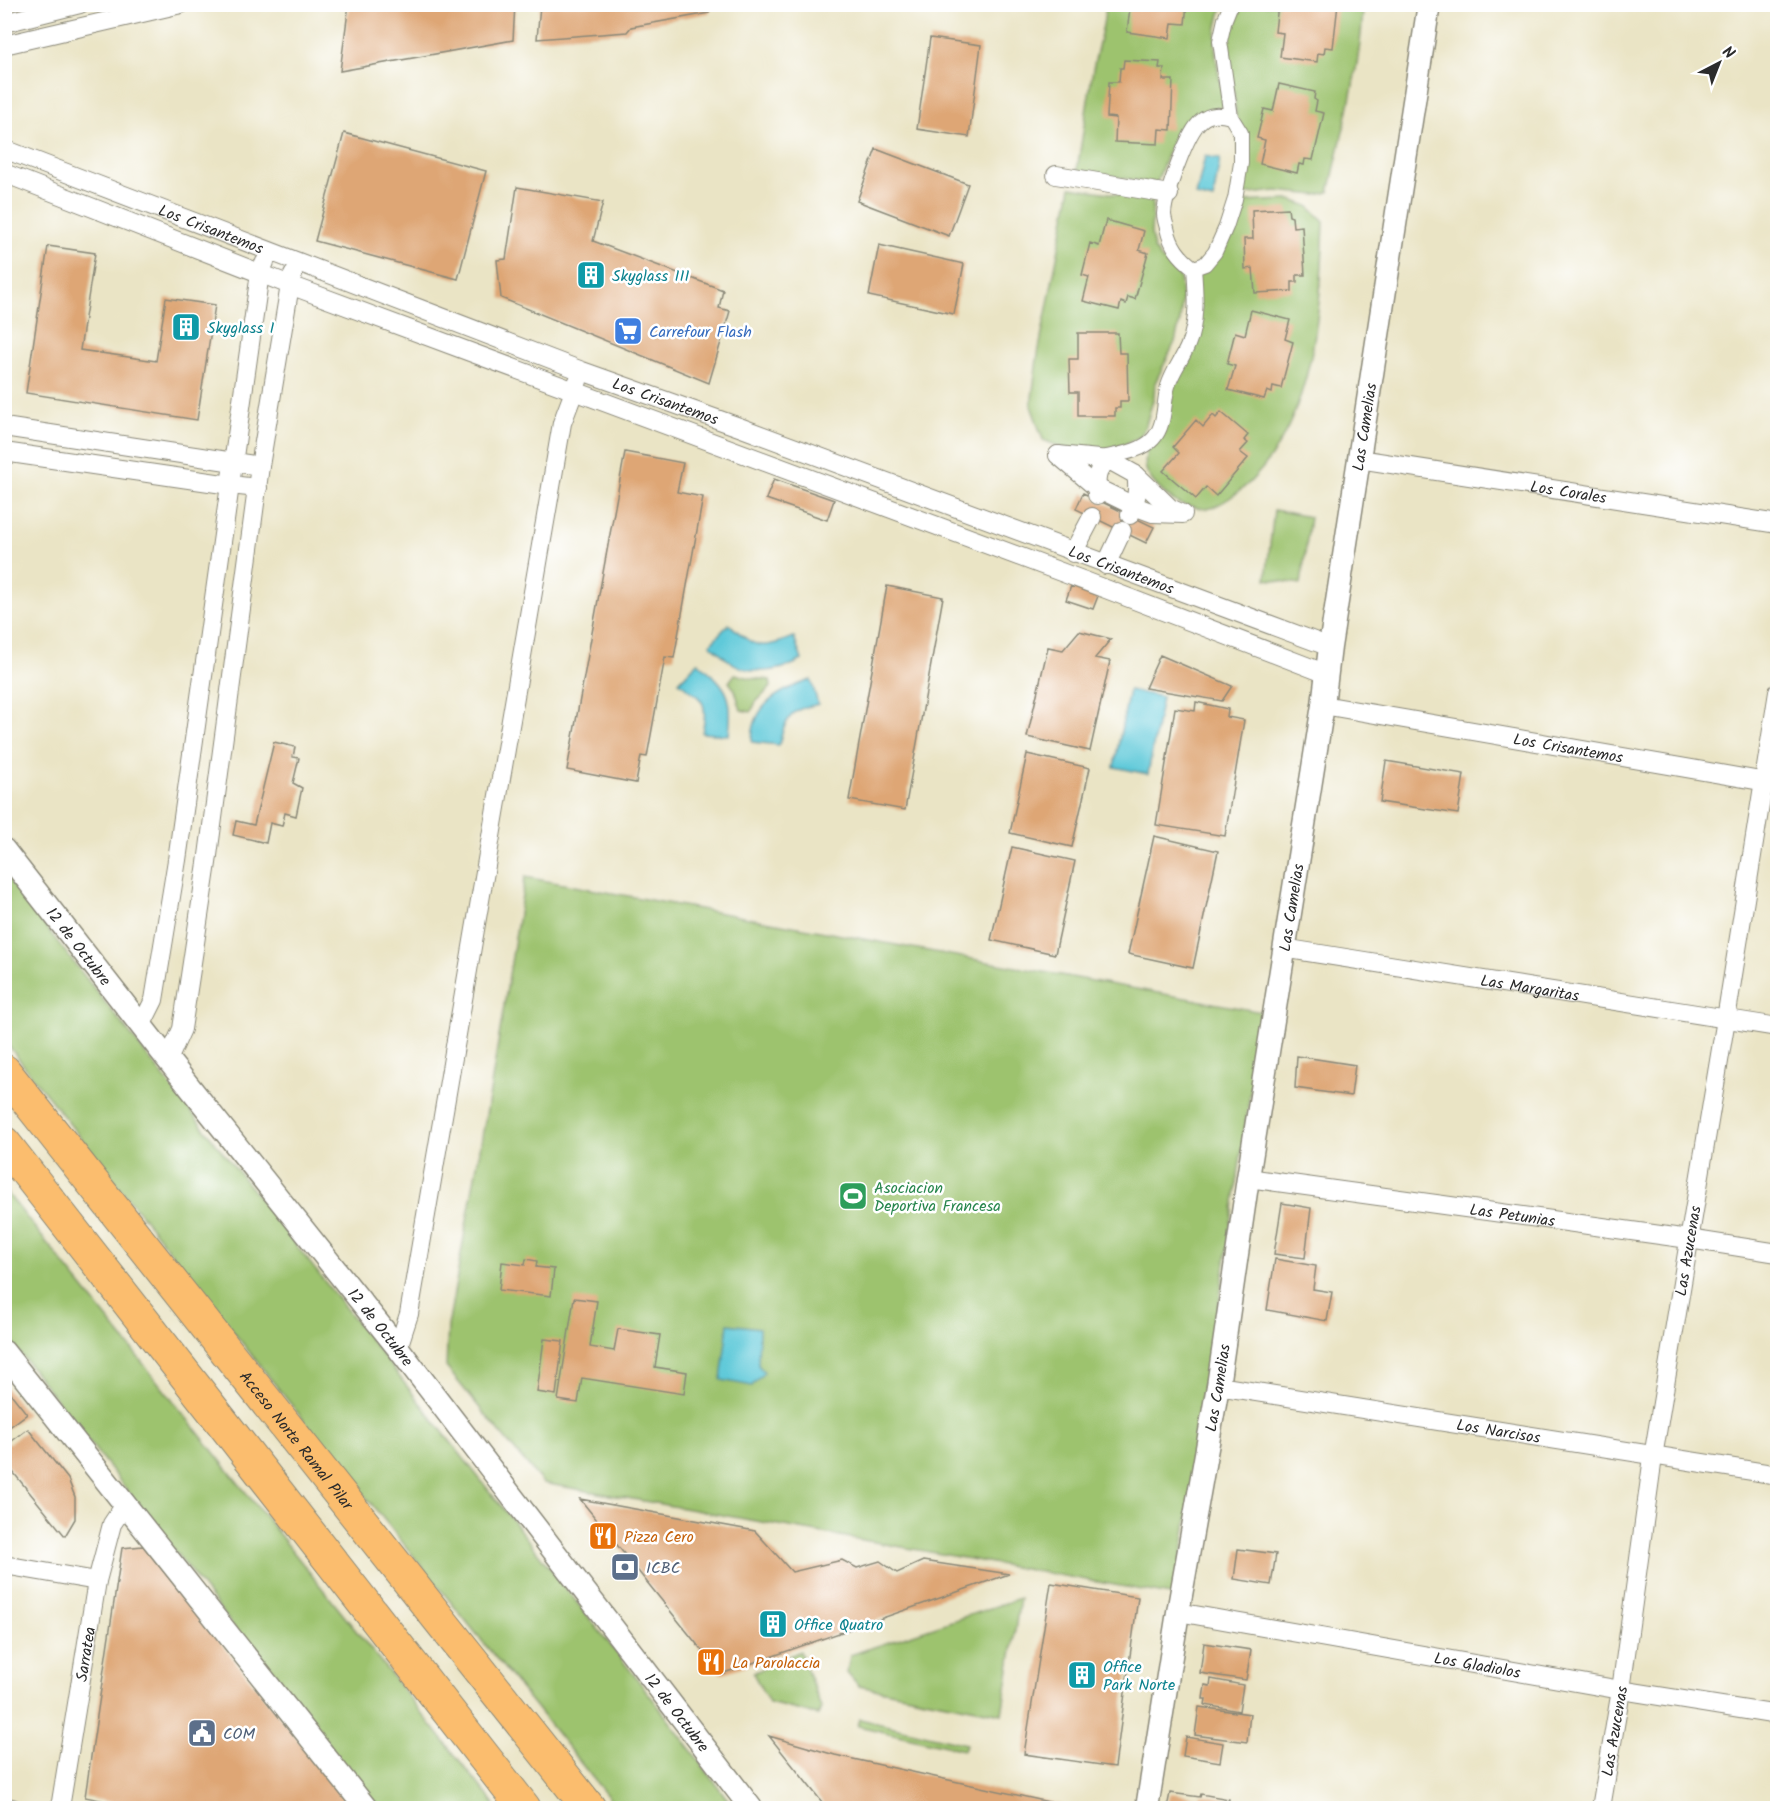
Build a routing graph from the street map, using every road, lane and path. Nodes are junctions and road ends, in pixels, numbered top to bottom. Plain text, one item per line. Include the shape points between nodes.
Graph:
1 (80, 4) edge
2 (181, 4) edge
3 (1231, 4) edge
4 (1429, 4) edge
5 (4, 22) edge
6 (4, 45) edge
7 (1231, 117) junction
8 (4, 149) edge
9 (56, 170) junction
10 (4, 173) edge
11 (1056, 175) dead end
12 (49, 190) junction
13 (1169, 194) junction
14 (269, 252) junction
15 (297, 262) junction
16 (1194, 268) junction
17 (260, 273) junction
18 (290, 285) junction
19 (582, 371) junction
20 (573, 391) junction
21 (4, 427) edge
22 (4, 452) edge
23 (1105, 459) junction
24 (1359, 459) junction
25 (233, 461) junction
26 (260, 466) junction
27 (1136, 475) junction
28 (230, 485) junction
29 (258, 488) junction
30 (1095, 502) junction
31 (964, 512) junction
32 (1128, 517) junction
33 (1778, 524) edge
34 (956, 533) junction
35 (1073, 553) junction
36 (1099, 562) junction
37 (1085, 581) junction
38 (1330, 648) junction
39 (1327, 674) junction
40 (1778, 692) edge
41 (1323, 705) junction
42 (1770, 783) edge
43 (4, 850) edge
44 (177, 860) junction
45 (207, 863) junction
46 (1283, 948) junction
47 (1726, 1019) junction
48 (142, 1024) junction
49 (1778, 1027) edge
50 (168, 1060) junction
51 (4, 1071) edge
52 (4, 1143) edge
53 (1248, 1178) junction
54 (1689, 1239) junction
55 (1778, 1253) edge
56 (398, 1347) junction
57 (4, 1352) edge
58 (1218, 1386) junction
59 (1653, 1457) junction
60 (1778, 1475) edge
61 (126, 1503) junction
62 (4, 1565) edge
63 (97, 1581) junction
64 (1178, 1612) junction
65 (1621, 1690) junction
66 (1778, 1715) edge
67 (585, 1801) edge
68 (4, 1807) edge
69 (12, 1809) edge
70 (60, 1809) edge
71 (366, 1809) edge
72 (524, 1809) edge
73 (751, 1809) edge
74 (1147, 1809) edge
75 (1601, 1809) edge

1 - 5 street
2 - 6 street
3 - 7 street via 1220,41
4 - 24 street, Las Camelias
7 - 13 street via 1217,113 1201,120 1189,136
7 - 16 street via 1241,134 1241,163 1234,199 1212,258
8 - 9 street, Los Crisantemos
9 - 12 street
9 - 14 street, Los Crisantemos
10 - 12 street, Los Crisantemos
11 - 13 street
12 - 17 street, Los Crisantemos
13 - 16 street via 1164,215 1172,247
14 - 15 street, Los Crisantemos
14 - 17 street
15 - 18 street
15 - 19 street, Los Crisantemos
16 - 23 street via 1194,326 1167,388 1162,422 1145,446
17 - 18 street, Los Crisantemos
17 - 25 street
18 - 20 street, Los Crisantemos
18 - 26 street
19 - 20 street
19 - 31 street, Los Crisantemos
20 - 34 street, Los Crisantemos
20 - 56 street via 562,423 409,1314
21 - 25 street
22 - 28 street
23 - 27 street
23 - 30 street via 1096,477
23 - 30 street via 1059,455
24 - 33 street, Los Corales
24 - 38 street, Las Camelias
25 - 26 street
25 - 28 street
26 - 29 street
27 - 32 street via 1138,486
27 - 32 street via 1170,508 1183,514
28 - 29 street
28 - 44 street
29 - 45 street
30 - 32 street
30 - 35 street
31 - 34 street
31 - 35 street, Los Crisantemos
32 - 36 street
34 - 37 street, Los Crisantemos
35 - 36 street, Los Crisantemos
36 - 37 street
36 - 38 street, Los Crisantemos
37 - 39 street, Los Crisantemos
38 - 39 street, Las Camelias
39 - 41 street, Las Camelias
40 - 42 street, Las Azucenas
41 - 42 street, Los Crisantemos
41 - 46 street, Las Camelias
42 - 47 street, Las Azucenas
43 - 48 street, 12 de Octubre
44 - 45 street
44 - 48 street via 154,1000
45 - 50 street via 182,1029
46 - 47 street, Las Margaritas
46 - 53 street, Las Camelias
47 - 49 street, Las Margaritas
47 - 54 street, Las Azucenas
48 - 50 street, 12 de Octubre
50 - 56 street, 12 de Octubre
51 - 67 highway, Acceso Norte Ramal Pilar
52 - 72 highway
53 - 54 street, Las Petunias
53 - 58 street, Las Camelias
54 - 55 street, Las Petunias
54 - 59 street, Las Azucenas
56 - 73 street, 12 de Octubre
57 - 61 street
58 - 59 street, Los Narcisos
58 - 64 street, Las Camelias
59 - 60 street, Los Narcisos
59 - 65 street, Las Azucenas
61 - 63 street, Sarratea via 112,1524
61 - 71 street
62 - 63 street
63 - 70 street, Sarratea
64 - 65 street, Los Gladiolos
64 - 74 street, Las Camelias
65 - 66 street, Los Gladiolos
65 - 75 street, Las Azucenas
68 - 69 street

